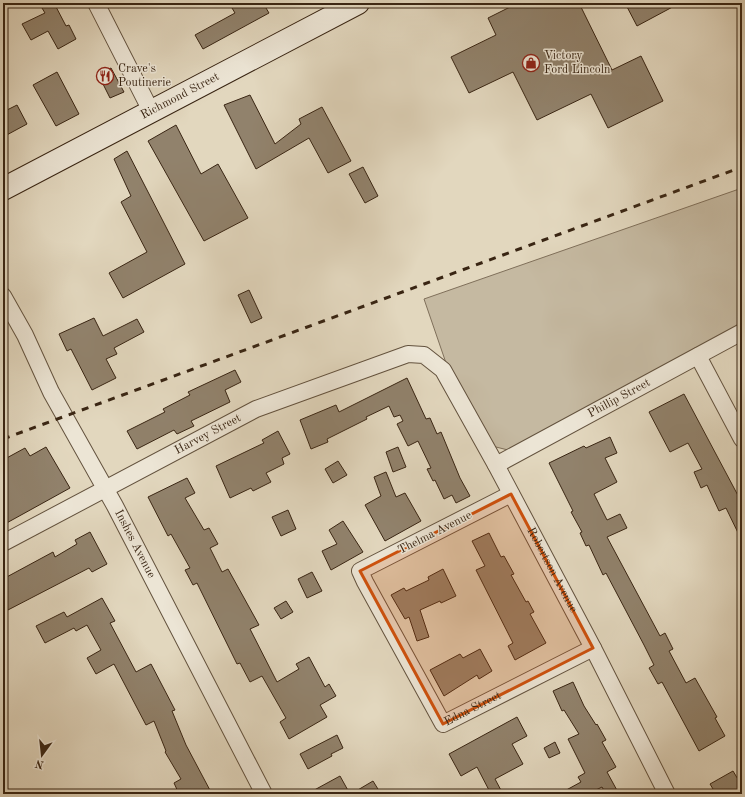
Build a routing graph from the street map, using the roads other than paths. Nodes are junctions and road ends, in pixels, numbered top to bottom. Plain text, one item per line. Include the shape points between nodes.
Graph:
1 (96, 3) edge
2 (358, 3) edge
3 (151, 111) junction
4 (3, 189) edge
5 (3, 296) edge
6 (742, 332) edge
7 (424, 355) joint
8 (698, 356) junction
9 (742, 439) edge
10 (496, 465) junction
11 (104, 488) junction
12 (511, 494) junction
13 (3, 543) edge
14 (360, 571) joint
15 (593, 648) junction
16 (264, 794) edge
17 (667, 794) edge

1 - 3 street
2 - 3 main road, Richmond Street
3 - 4 main road, Richmond Street
5 - 11 street, Inshes Avenue via 25,335 51,392
6 - 8 street, Phillip Street
7 - 10 street, Robertson Avenue via 443,370
7 - 11 street, Harvey Street via 408,354 256,408
8 - 9 street
8 - 10 street, Phillip Street
10 - 12 street, Robertson Avenue
11 - 13 street, Harvey Street
11 - 16 street, Inshes Avenue
12 - 14 street, Thelma Avenue
12 - 15 street, Robertson Avenue
14 - 15 street, Edna Street via 443,724
15 - 17 street, Robertson Avenue

